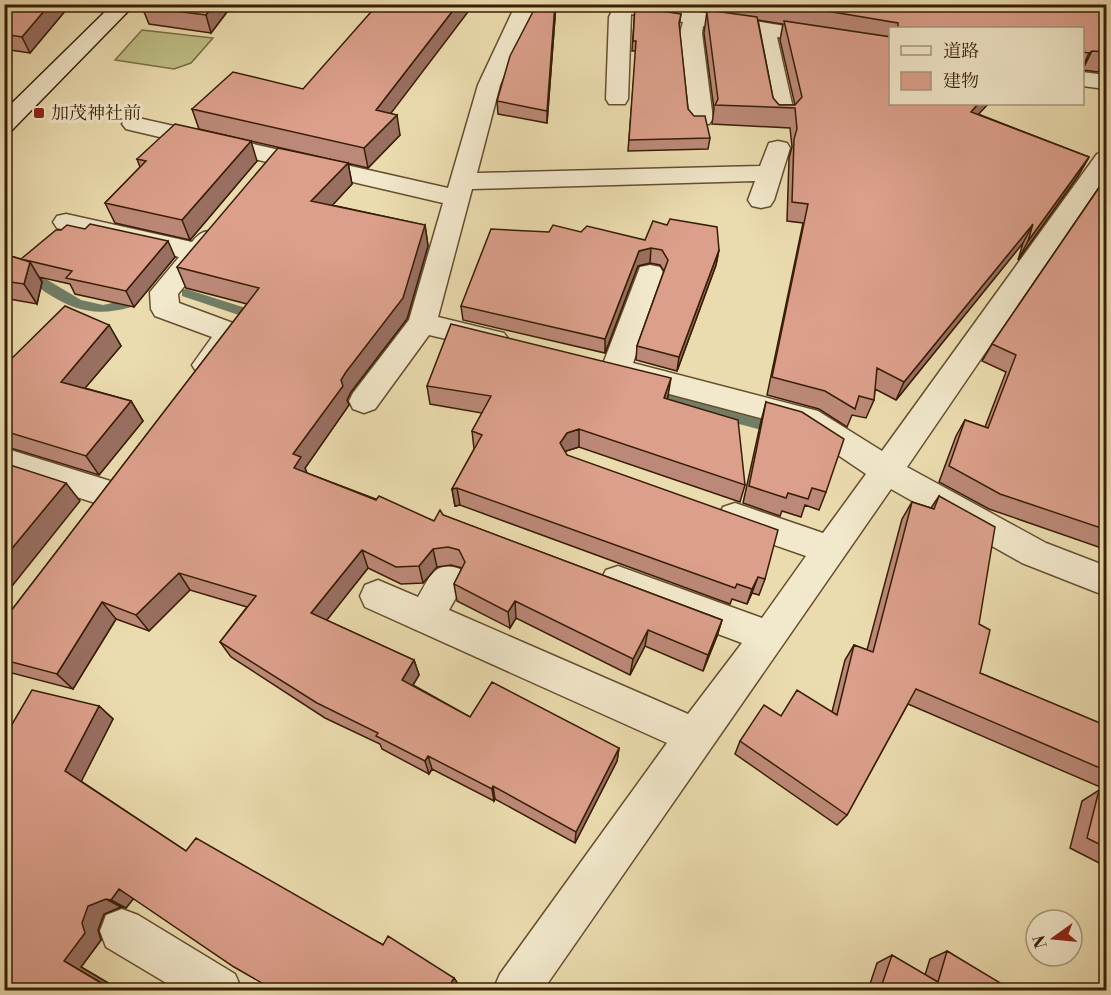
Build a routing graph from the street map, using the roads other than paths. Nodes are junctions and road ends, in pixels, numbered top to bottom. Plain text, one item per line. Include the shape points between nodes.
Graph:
1 (125, 4) edge
2 (526, 4) edge
3 (616, 6) edge
4 (671, 9) edge
5 (694, 18) junction
6 (767, 29) junction
7 (889, 49) edge
8 (1084, 79) edge
9 (1107, 82) edge
10 (610, 88) dead end
11 (783, 117) edge
12 (701, 119) edge
13 (134, 124) dead end
14 (4, 125) edge
15 (778, 148) dead end
16 (1107, 159) edge
17 (770, 173) junction
18 (460, 190) junction
19 (761, 200) dead end
20 (227, 217) edge
21 (66, 222) dead end
22 (198, 252) junction
23 (650, 274) dead end
24 (422, 323) junction
25 (525, 347) edge
26 (188, 390) edge
27 (364, 401) dead end
28 (4, 461) edge
29 (887, 471) junction
30 (710, 508) edge
31 (87, 521) edge
32 (831, 550) junction
33 (592, 571) edge
34 (448, 580) dead end
35 (1107, 581) edge
36 (378, 596) dead end
37 (425, 617) junction
38 (769, 637) junction
39 (695, 736) junction
40 (122, 931) dead end
41 (219, 990) edge
42 (516, 990) edge

1 - 14 street
2 - 18 street via 489,85
3 - 4 street
3 - 10 street via 619,17
4 - 5 street
5 - 6 street
5 - 12 street via 691,33
6 - 7 street
6 - 11 street via 766,41
8 - 9 street
13 - 18 street via 270,166
15 - 17 street
16 - 29 street
17 - 18 street
17 - 19 street
18 - 24 street
20 - 22 street
21 - 22 street
22 - 26 street via 164,297 165,309 231,333
23 - 29 street via 604,366 807,419
24 - 25 street
24 - 27 street
28 - 31 street via 115,484
29 - 32 street
29 - 35 street via 1034,553
30 - 32 street
32 - 38 street
33 - 38 street
34 - 37 street
36 - 37 street
37 - 39 street
38 - 39 street
39 - 42 street
40 - 41 street

